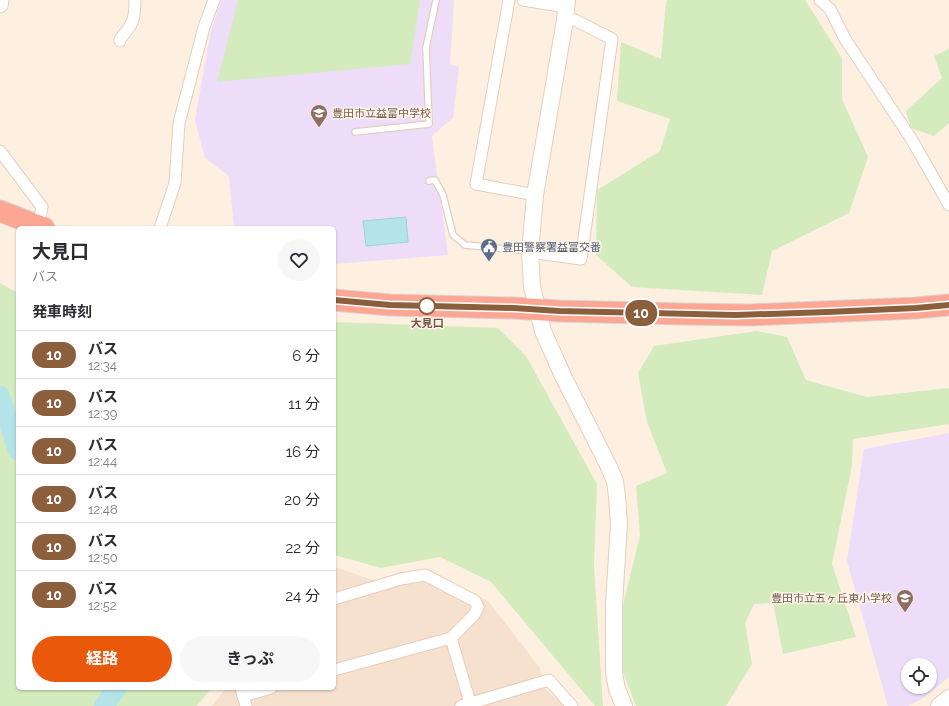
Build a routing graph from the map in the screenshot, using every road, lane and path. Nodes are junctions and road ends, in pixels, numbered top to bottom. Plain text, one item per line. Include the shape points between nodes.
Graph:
1 (3, 0) edge
2 (135, 0) edge
3 (214, 0) edge
4 (436, 0) edge
5 (509, 0) edge
6 (523, 0) edge
7 (820, 0) edge
8 (0, 7) edge
9 (566, 9) edge
10 (120, 41) dead end
11 (355, 132) dead end
12 (0, 151) edge
13 (429, 181) dead end
14 (534, 195) junction
15 (949, 205) edge
16 (0, 211) edge
17 (38, 226) edge
18 (41, 226) edge
19 (161, 226) edge
20 (530, 252) junction
21 (336, 300) edge
22 (949, 305) edge
23 (537, 310) junction
24 (336, 597) edge
25 (451, 638) junction
26 (336, 669) edge
27 (265, 690) edge
28 (243, 697) edge
29 (949, 698) edge
30 (467, 705) edge
31 (572, 706) edge
32 (624, 706) edge
33 (939, 706) edge

1 - 8 street
2 - 10 street via 133,21
3 - 19 street via 204,27 179,123 175,184
4 - 11 lane via 426,48 429,124
5 - 14 street via 476,184
6 - 9 street
7 - 15 street via 830,9 846,39 912,140
9 - 14 street
9 - 20 street via 575,20 612,39 581,259
12 - 18 street via 42,207
13 - 20 lane via 435,180 443,195 453,235 465,245
14 - 20 street
16 - 17 highway
20 - 23 street via 532,287
21 - 23 highway via 390,305
22 - 23 highway via 749,315
23 - 32 street via 551,350 614,481 619,524 614,604 614,673
24 - 25 street via 425,575 475,601 478,607 474,616
25 - 26 street
25 - 30 street
27 - 28 street
29 - 33 street
30 - 31 street via 549,680

